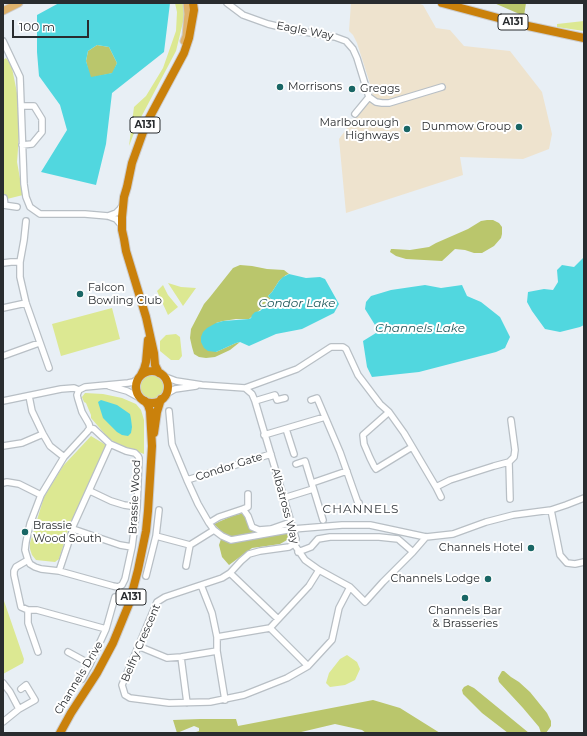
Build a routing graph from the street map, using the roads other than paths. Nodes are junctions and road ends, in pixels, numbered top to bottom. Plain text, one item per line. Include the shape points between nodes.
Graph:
1 (19, 3) edge
2 (187, 3) edge
3 (227, 3) edge
4 (442, 3) edge
5 (195, 5) edge
6 (3, 11) edge
7 (584, 38) edge
8 (3, 41) edge
9 (176, 68) junction
10 (442, 87) dead end
11 (369, 97) junction
12 (21, 106) junction
13 (355, 114) dead end
14 (22, 145) junction
15 (127, 188) junction
16 (4, 198) dead end
17 (123, 204) junction
18 (4, 205) edge
19 (18, 207) dead end
20 (108, 216) junction
21 (26, 221) dead end
22 (122, 226) junction
23 (124, 239) junction
24 (20, 262) junction
25 (3, 263) edge
26 (26, 303) junction
27 (3, 308) edge
28 (149, 331) junction
29 (40, 343) junction
30 (3, 356) edge
31 (48, 368) dead end
32 (161, 374) junction
33 (139, 377) junction
34 (263, 381) junction
35 (202, 385) junction
36 (105, 386) junction
37 (245, 388) junction
38 (79, 390) junction
39 (252, 394) junction
40 (29, 396) junction
41 (164, 397) junction
42 (285, 398) dead end
43 (143, 399) junction
44 (3, 400) edge
45 (311, 400) dead end
46 (255, 401) junction
47 (169, 411) dead end
48 (389, 412) junction
49 (325, 417) junction
50 (511, 420) dead end
51 (90, 428) junction
52 (286, 429) junction
53 (43, 434) junction
54 (264, 435) junction
55 (110, 444) junction
56 (3, 446) edge
57 (152, 446) junction
58 (412, 447) junction
59 (271, 454) junction
60 (294, 454) dead end
61 (64, 457) junction
62 (509, 462) junction
63 (296, 464) dead end
64 (347, 471) junction
65 (187, 480) junction
66 (3, 483) edge
67 (312, 483) junction
68 (436, 487) junction
69 (314, 489) junction
70 (90, 491) junction
71 (248, 494) dead end
72 (40, 495) junction
73 (441, 497) dead end
74 (284, 498) junction
75 (584, 498) edge
76 (510, 499) dead end
77 (359, 503) dead end
78 (137, 507) junction
79 (243, 509) junction
80 (159, 510) dead end
81 (551, 510) junction
82 (323, 520) dead end
83 (291, 522) junction
84 (209, 523) junction
85 (73, 529) junction
86 (293, 529) junction
87 (214, 530) junction
88 (156, 536) junction
89 (426, 537) junction
90 (294, 544) junction
91 (190, 545) junction
92 (132, 547) junction
93 (298, 552) junction
94 (413, 552) junction
95 (28, 560) junction
96 (584, 562) edge
97 (186, 566) dead end
98 (319, 570) junction
99 (59, 571) junction
100 (230, 574) junction
101 (146, 576) dead end
102 (201, 585) junction
103 (350, 587) junction
104 (115, 597) dead end
105 (28, 610) junction
106 (278, 619) junction
107 (270, 628) junction
108 (106, 629) junction
109 (217, 637) junction
110 (138, 646) junction
111 (217, 651) junction
112 (38, 652) dead end
113 (68, 652) dead end
114 (181, 657) junction
115 (90, 664) junction
116 (308, 666) junction
117 (82, 679) dead end
118 (3, 684) edge
119 (21, 688) dead end
120 (225, 700) junction
121 (187, 703) junction
122 (19, 709) junction
123 (3, 722) edge
124 (60, 733) edge

1 - 6 main road
2 - 9 main road via 186,36
3 - 11 street, Eagle Way via 243,15 268,24 346,41 357,58
4 - 7 highway, A131 via 534,28
5 - 9 highway, A131 via 189,38
8 - 12 street via 20,77
9 - 15 highway, A131 via 146,124 132,163
10 - 11 street via 382,103
11 - 13 street
12 - 14 street
12 - 14 street via 34,106 42,119 42,132 32,144
14 - 20 street via 24,184 30,207 40,214
15 - 17 highway, A131
15 - 23 highway, A131
16 - 18 street
17 - 20 street via 116,213
17 - 22 highway, A131
18 - 19 street
20 - 22 street via 116,219
21 - 24 street
22 - 23 highway, A131
23 - 28 highway, A131
24 - 25 street
24 - 26 street via 20,277
26 - 27 street
26 - 29 street
28 - 32 highway, A131 via 155,365
28 - 33 highway, A131 via 146,362
29 - 30 street
29 - 31 street
32 - 33 highway via 150,371
32 - 35 street via 176,381
32 - 41 highway via 167,384
33 - 36 street via 133,382
33 - 43 highway via 136,388
34 - 37 street
34 - 39 street
34 - 48 street via 297,369 331,347 343,347 358,375
35 - 37 street
35 - 41 street via 178,388
36 - 38 street via 84,387
36 - 43 street via 127,391
37 - 39 street, Albatross Way
38 - 40 street via 74,388
38 - 51 street, Brassie Wood via 78,399
39 - 46 street, Albatross Way
40 - 44 street
40 - 53 street via 32,411
41 - 43 highway via 154,403
41 - 57 highway, Channels Drive / A131 via 158,409
42 - 46 street via 277,400 275,395
43 - 57 highway, Channels Drive / A131 via 150,411
45 - 49 street via 318,398
46 - 54 street, Albatross Way
47 - 65 street, Condor Gate via 170,444
48 - 58 street
48 - 58 street via 363,435 364,444 374,466 376,469
49 - 52 street
49 - 64 street
50 - 62 street via 515,450 514,457
51 - 55 street, Brassie Wood
51 - 61 street
52 - 54 street
52 - 60 street
53 - 56 street via 22,443
53 - 61 street via 50,446
54 - 59 street, Albatross Way
55 - 70 street
55 - 78 street, Brassie Wood via 135,453 140,458
57 - 124 highway, Channels Drive / A131 via 146,531 132,594 105,658
58 - 68 street
59 - 65 street, Condor Gate
59 - 74 street, Albatross Way
61 - 72 street
62 - 68 street via 450,480
62 - 76 street
63 - 67 street via 305,461
64 - 67 street
64 - 77 street
65 - 84 street, Condor Gate
66 - 72 street via 19,484
67 - 69 street
68 - 73 street
69 - 74 street
69 - 82 street
70 - 78 street via 111,501
70 - 85 street
71 - 79 street via 248,507
72 - 95 street via 26,542
74 - 83 street, Albatross Way
75 - 81 street, Condor Gate
78 - 92 street, Brassie Wood
79 - 83 street via 252,527 259,530
79 - 84 street
80 - 88 street
81 - 89 street, Condor Gate via 513,515 453,534
81 - 96 street via 560,555 567,563
83 - 86 street, Albatross Way
84 - 87 street, Condor Gate
85 - 92 street, Brassie Wood
85 - 99 street
86 - 87 street, Condor Gate via 231,540
86 - 89 street, Condor Gate via 370,524
86 - 90 street, Albatross Way via 296,539
87 - 91 street
88 - 91 street
88 - 101 street
89 - 94 street
90 - 93 street, Albatross Way
90 - 100 street, Belfry Crescent via 249,554
91 - 97 street
92 - 99 street, Brassie Wood via 124,583 120,586
93 - 94 street via 311,547 318,539 379,537 398,539
93 - 98 street, Albatross Way
94 - 103 street, Albatross Way via 365,602
95 - 99 street, Brassie Wood via 35,567
95 - 105 street via 16,567 14,575 21,607
98 - 103 street, Albatross Way
98 - 106 street via 309,586
100 - 102 street, Belfry Crescent
100 - 106 street
102 - 109 street
102 - 110 street, Belfry Crescent via 157,602
103 - 116 street, Belfry Crescent via 338,608 332,640
104 - 108 street
105 - 108 street via 38,610
105 - 112 street via 28,623
106 - 107 street
107 - 109 street
107 - 116 street
108 - 115 street
109 - 111 street
110 - 114 street via 167,658
110 - 121 street, Belfry Crescent via 122,685 125,695 130,698
111 - 114 street
111 - 120 street
113 - 115 street
114 - 121 street
115 - 117 street
116 - 120 street, Belfry Crescent via 273,684
118 - 122 street
119 - 122 street via 26,686 36,700
120 - 121 street, Belfry Crescent
122 - 123 street

